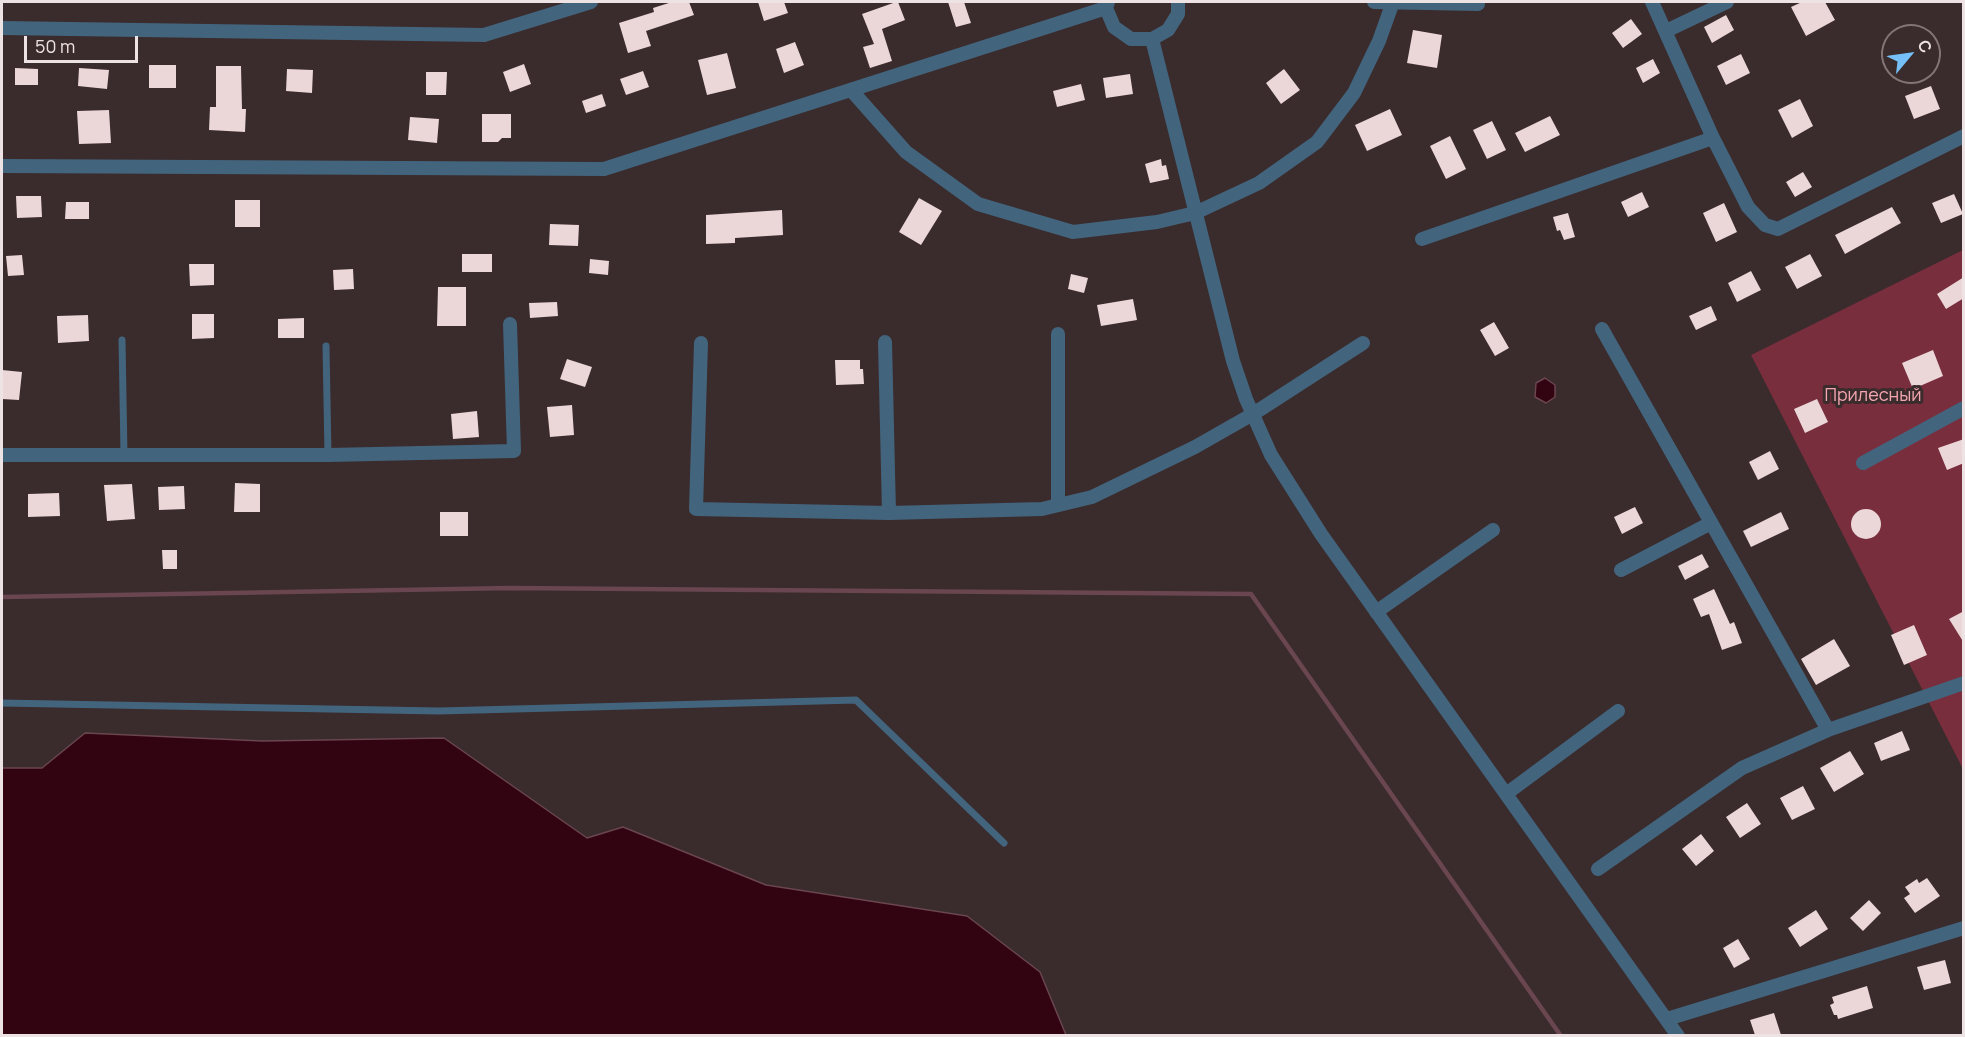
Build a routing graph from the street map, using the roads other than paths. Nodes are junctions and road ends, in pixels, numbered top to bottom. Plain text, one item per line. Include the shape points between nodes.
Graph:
1 (591, 2) edge
2 (1178, 2) edge
3 (1374, 2) edge
4 (1393, 2) edge
5 (1652, 2) edge
6 (1727, 2) edge
7 (1478, 4) dead end
8 (1107, 5) edge
9 (2, 28) edge
10 (1666, 31) junction
11 (1152, 39) junction
12 (852, 91) junction
13 (1964, 136) edge
14 (1713, 138) junction
15 (2, 166) edge
16 (1196, 213) junction
17 (1422, 239) dead end
18 (510, 324) dead end
19 (1602, 329) dead end
20 (1058, 334) dead end
21 (122, 340) dead end
22 (885, 342) dead end
23 (701, 343) dead end
24 (1363, 343) dead end
25 (326, 346) dead end
26 (1964, 408) edge
27 (1252, 414) junction
28 (124, 454) junction
29 (2, 455) edge
30 (328, 455) junction
31 (1863, 463) dead end
32 (1058, 505) junction
33 (889, 513) junction
34 (1711, 524) junction
35 (1493, 530) dead end
36 (1621, 570) dead end
37 (1376, 612) junction
38 (1964, 683) edge
39 (2, 703) edge
40 (1618, 711) dead end
41 (1828, 730) junction
42 (1506, 794) junction
43 (1004, 843) dead end
44 (1598, 869) dead end
45 (1964, 928) edge
46 (1667, 1019) junction
47 (1678, 1035) edge

1 - 9 street via 484,35
2 - 11 street via 1178,14 1168,30
3 - 4 street
4 - 7 street
4 - 16 street via 1354,93 1317,142 1259,183
5 - 10 street
6 - 10 street
8 - 11 street via 1114,27 1131,39
8 - 12 street
10 - 14 street
11 - 16 street
12 - 15 street via 604,170
12 - 16 street via 906,152 978,204 1073,232
13 - 14 street via 1778,229 1765,225 1748,207
14 - 17 street
16 - 27 street via 1233,361
18 - 30 street via 514,452
19 - 34 street
20 - 32 street
21 - 28 lane
22 - 33 street
23 - 33 street via 696,509
24 - 27 street
25 - 30 lane
26 - 31 street
27 - 32 street via 1195,447 1092,497
27 - 37 street via 1271,455
28 - 29 street
28 - 30 street
32 - 33 street via 1042,509
34 - 36 street
34 - 41 street
35 - 37 street
37 - 42 street
38 - 41 street
39 - 43 lane via 439,711 856,699
40 - 42 street
41 - 44 street via 1742,768
42 - 46 street
45 - 46 street
46 - 47 street

